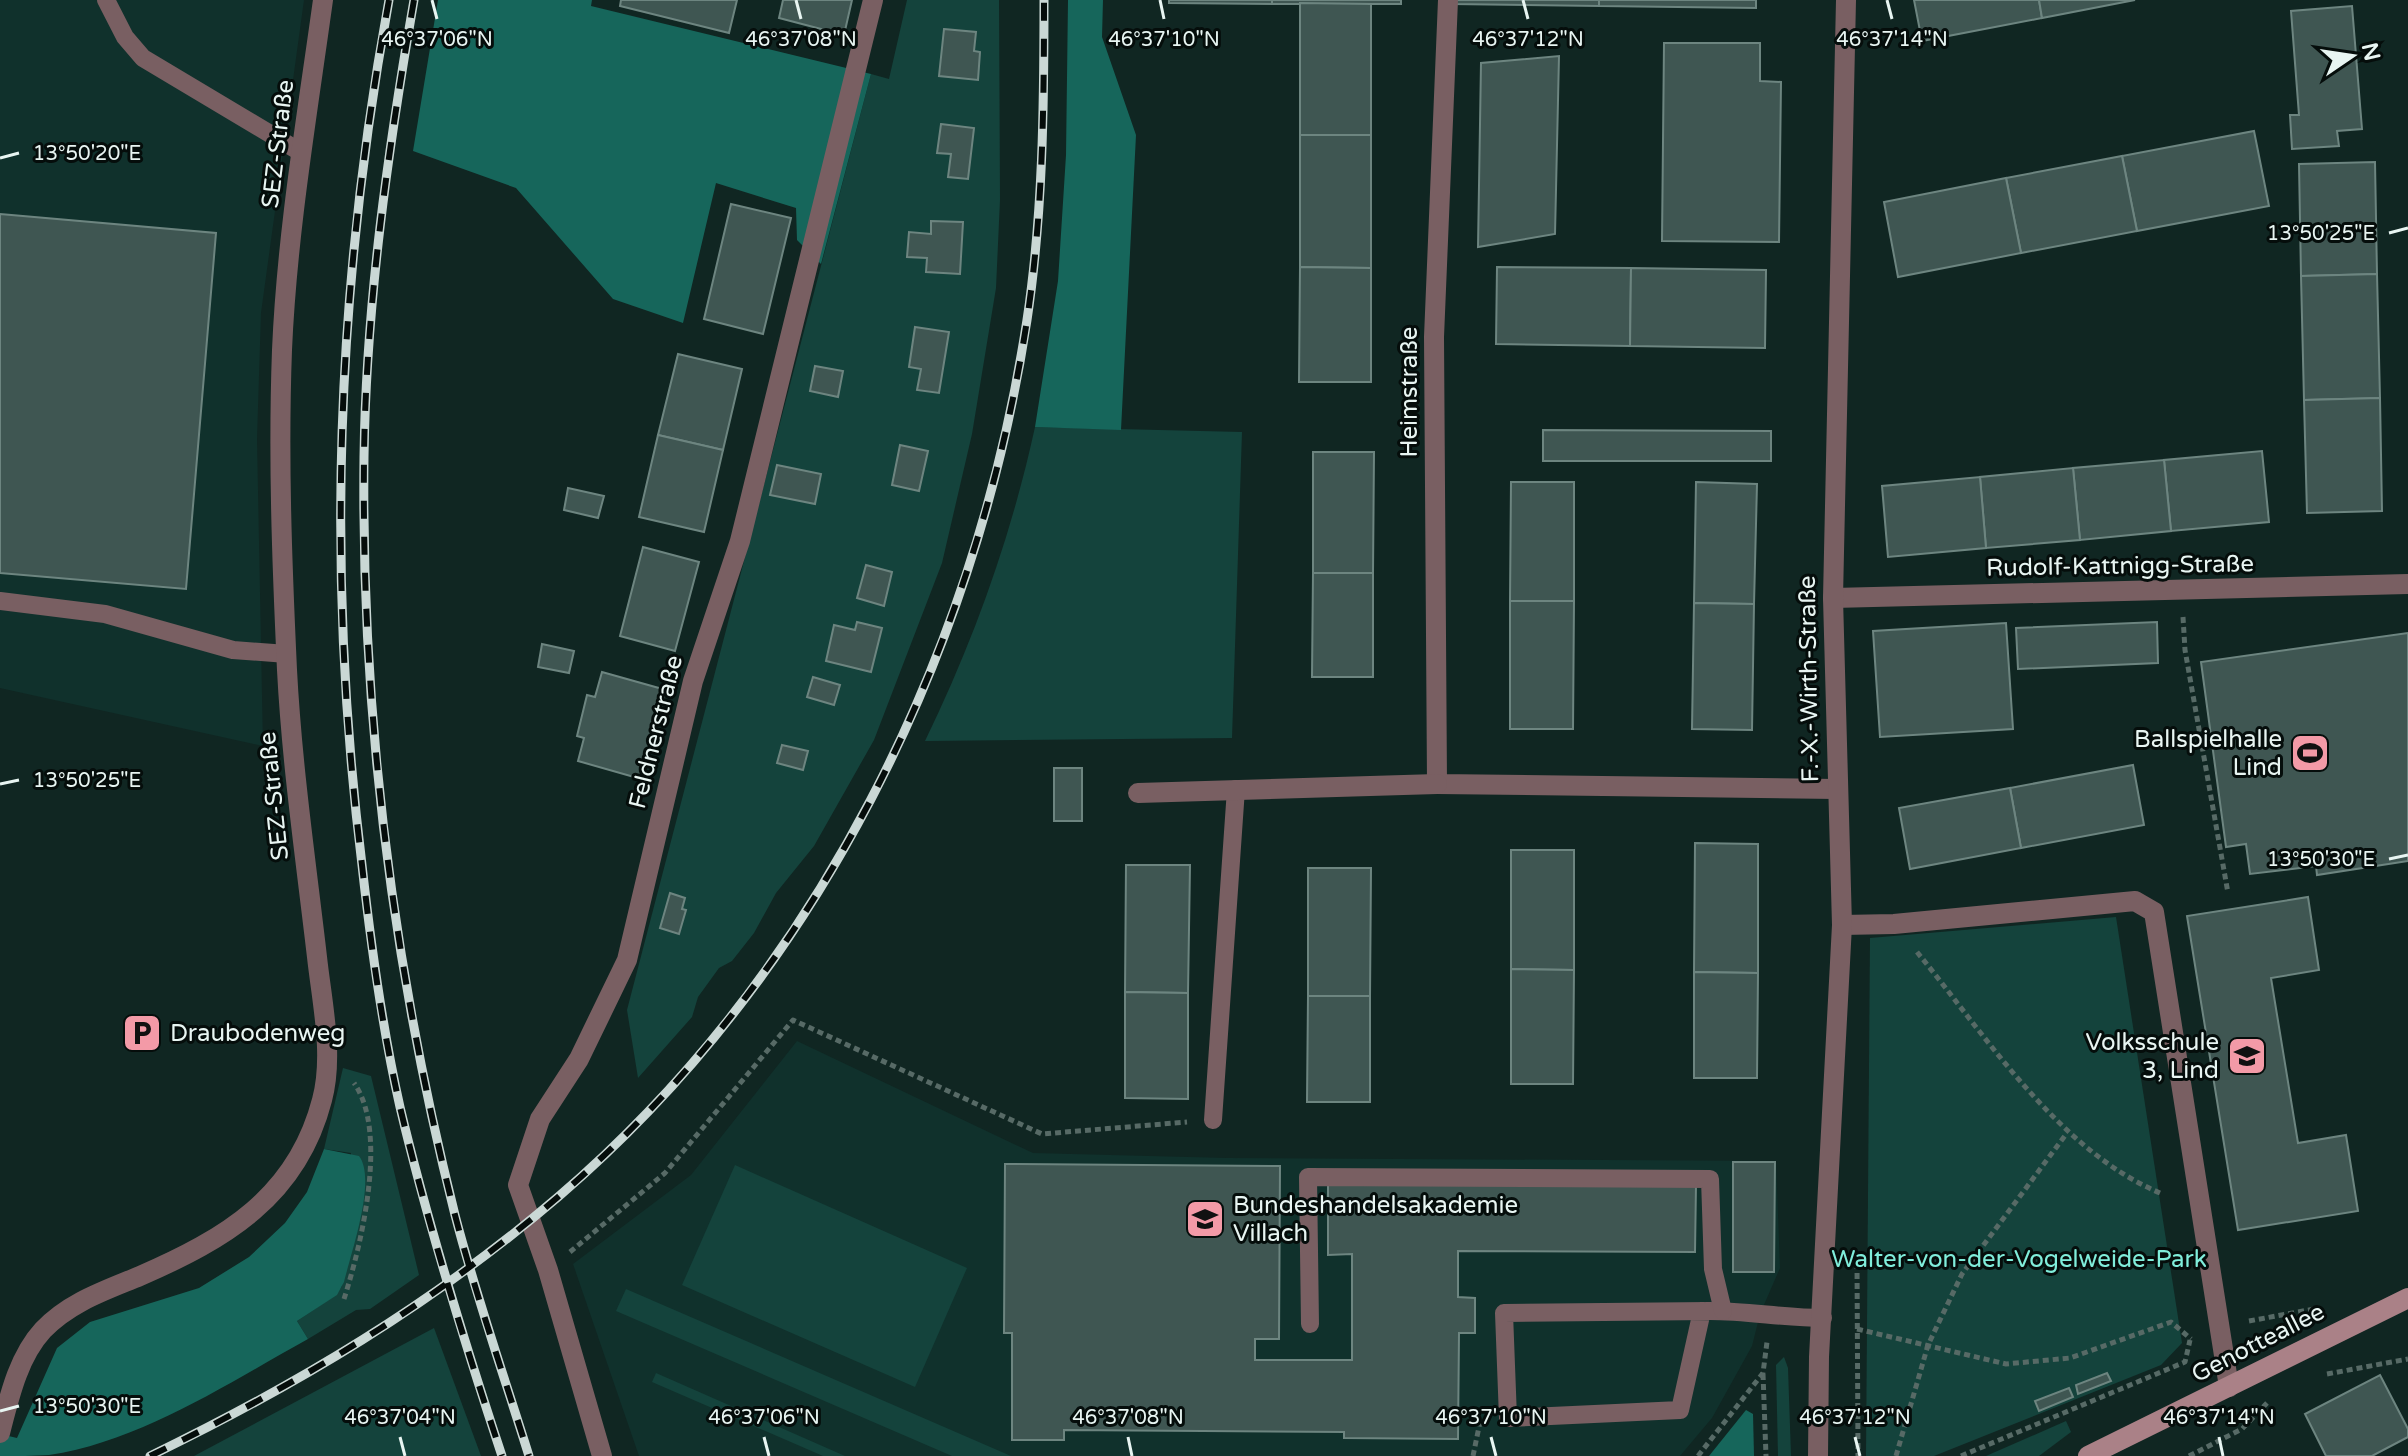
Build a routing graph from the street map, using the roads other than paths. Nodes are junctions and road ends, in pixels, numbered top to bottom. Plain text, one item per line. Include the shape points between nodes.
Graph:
1 (106, 0) edge
2 (323, 0) edge
3 (873, 0) edge
4 (1448, 0) edge
5 (1846, 0) edge
6 (302, 153) junction
7 (2408, 584) edge
8 (1833, 598) junction
9 (0, 601) edge
10 (287, 654) junction
11 (1437, 784) junction
12 (1236, 789) junction
13 (1836, 789) junction
14 (1138, 793) dead end
15 (1842, 925) junction
16 (1213, 1120) road end
17 (2408, 1298) edge
18 (1702, 1311) junction
19 (1723, 1311) junction
20 (1823, 1318) junction
21 (1310, 1324) dead end
22 (2229, 1387) junction
23 (5, 1392) edge
24 (0, 1433) edge
25 (602, 1456) edge
26 (1818, 1456) edge
27 (2088, 1456) edge

1 - 6 lane via 143,58
2 - 6 street, SEZ-Straße
3 - 25 street, Feldnerstraße via 740,541 693,681 627,960 579,1059 540,1119 518,1185
4 - 11 street, Heimstraße via 1434,337
5 - 8 street, F.-X.-Wirth-Straße
6 - 10 street, SEZ-Straße via 282,345 279,506
7 - 8 street, Rudolf-Kattnigg-Straße
8 - 13 street, F.-X.-Wirth-Straße
9 - 10 lane via 90,611 233,650
10 - 23 street, SEZ-Straße via 327,1060 312,1130 268,1198 216,1240 62,1313 33,1343
11 - 12 street
11 - 13 street
12 - 14 street
12 - 16 lane
13 - 15 street, F.-X.-Wirth-Straße
15 - 20 street, F.-X.-Wirth-Straße
15 - 22 street via 2135,901 2154,912
17 - 22 main road, Genotteallee
18 - 18 lane via 1504,1313 1508,1418 1680,1410
18 - 19 lane
19 - 20 lane
19 - 21 lane via 1713,1269 1710,1179 1308,1177
20 - 26 street, F.-X.-Wirth-Straße
22 - 27 main road, Genotteallee
23 - 24 street, SEZ-Straße

